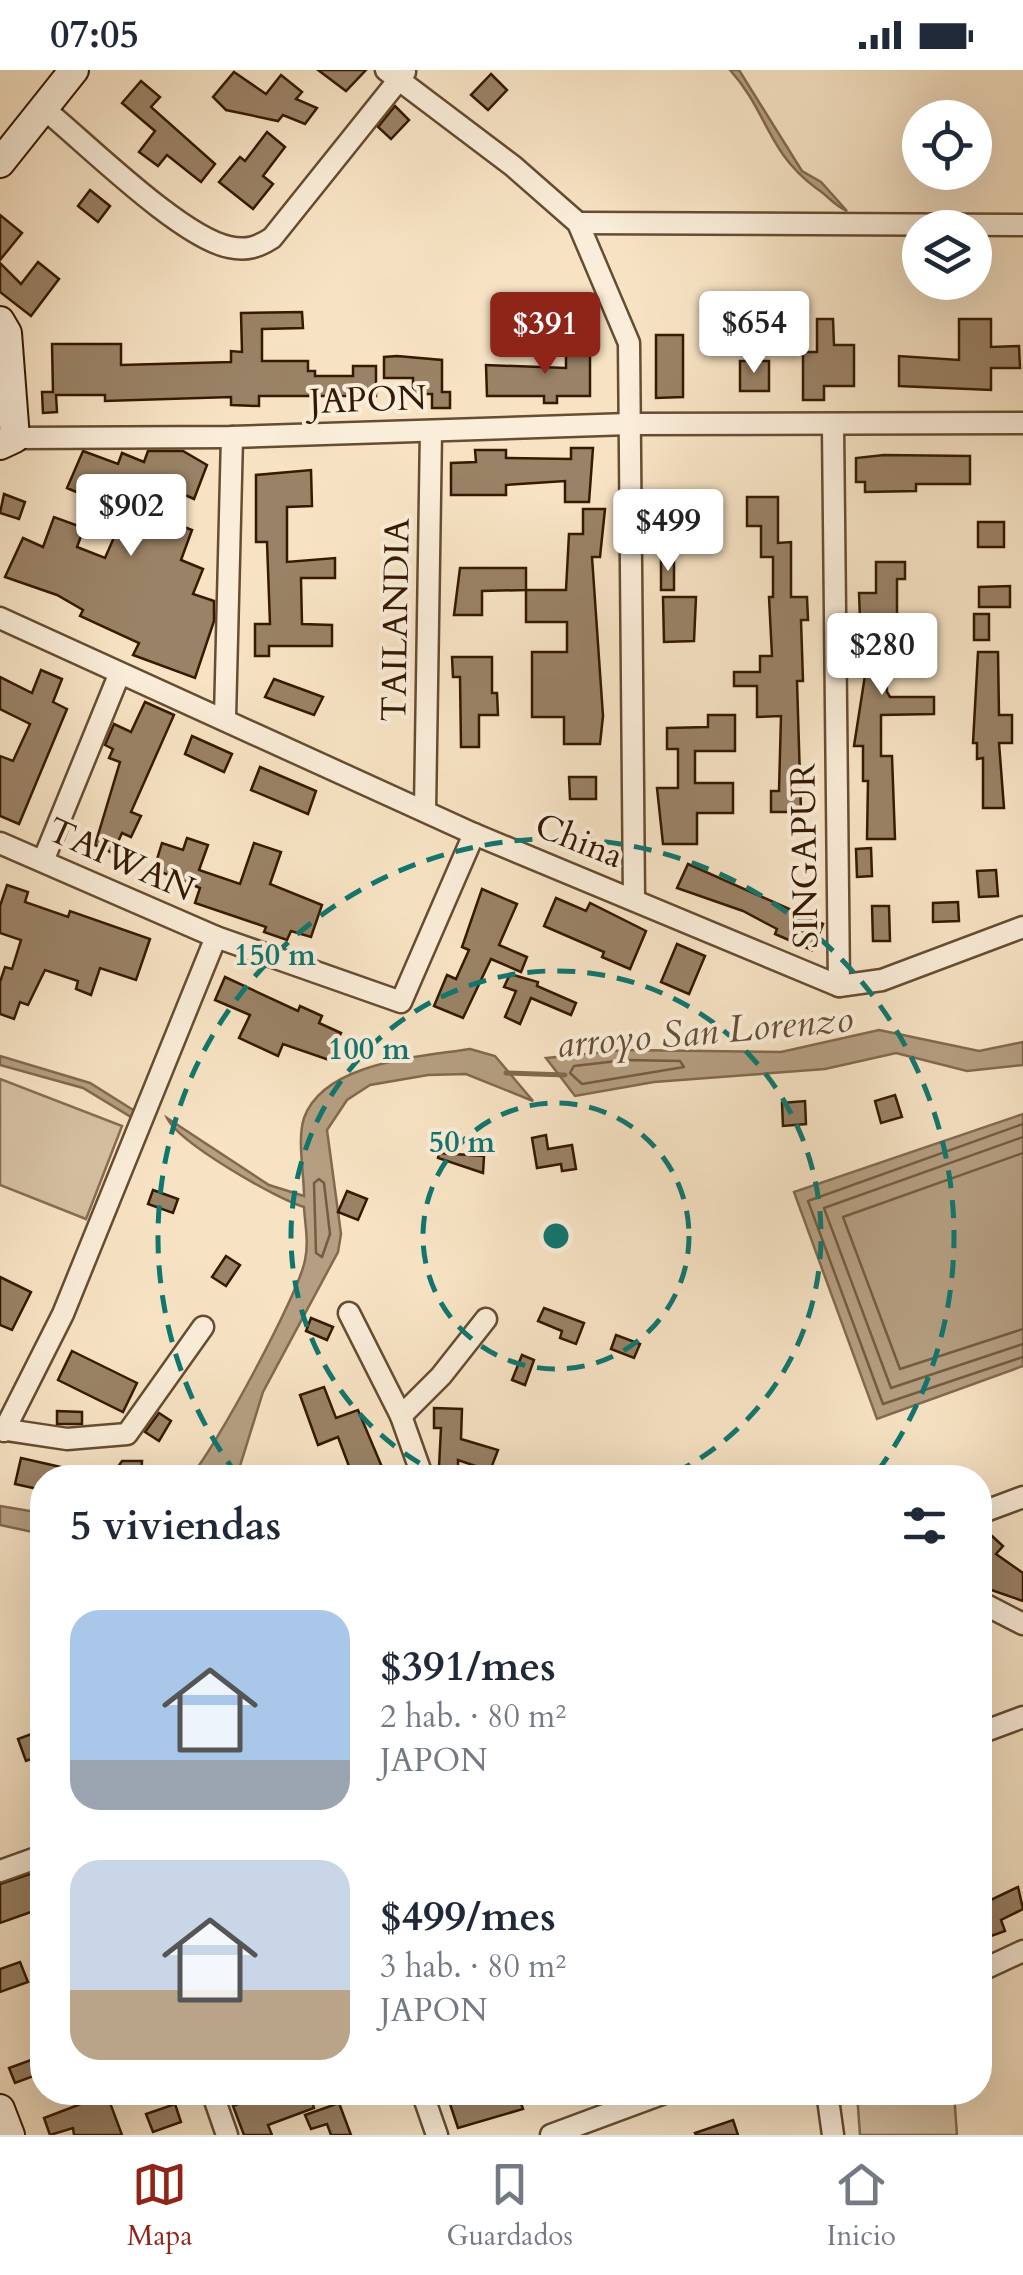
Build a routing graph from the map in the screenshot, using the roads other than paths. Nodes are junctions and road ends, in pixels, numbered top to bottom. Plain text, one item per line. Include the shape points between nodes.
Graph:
1 (74, 70) edge
2 (397, 73) edge
3 (43, 108) junction
4 (0, 162) edge
5 (578, 223) junction
6 (1023, 225) edge
7 (0, 321) edge
8 (1023, 423) edge
9 (629, 424) junction
10 (833, 426) junction
11 (431, 430) junction
12 (232, 437) junction
13 (7, 442) edge
14 (0, 618) edge
15 (119, 675) junction
16 (224, 718) junction
17 (425, 810) junction
18 (474, 834) junction
19 (0, 843) edge
20 (43, 860) junction
21 (634, 899) junction
22 (1023, 928) edge
23 (216, 937) junction
24 (839, 986) junction
25 (349, 1313) dead end
26 (486, 1318) dead end
27 (203, 1326) dead end
28 (401, 1416) junction
29 (2, 1430) edge
30 (418, 1465) edge
31 (1023, 1497) edge
32 (992, 1509) edge
33 (992, 1608) edge
34 (1023, 1624) edge
35 (1023, 1717) edge
36 (992, 1729) edge
37 (30, 1860) edge
38 (0, 1871) edge
39 (1023, 1951) edge
40 (992, 1965) edge
41 (217, 2105) edge
42 (427, 2105) edge
43 (627, 2105) edge
44 (829, 2105) edge
45 (0, 2110) edge
46 (10, 2135) edge
47 (227, 2135) edge
48 (437, 2135) edge
49 (551, 2135) edge
50 (833, 2135) edge

1 - 3 street
2 - 3 street via 272,238 255,249 227,247 193,232
2 - 5 street
3 - 4 street
5 - 6 street
5 - 9 street via 628,343
7 - 13 street via 6,334
8 - 10 street, JAPON
9 - 10 street, JAPON
9 - 11 street, JAPON
9 - 21 street
10 - 24 street, SINGAPUR
11 - 12 street, JAPON
11 - 17 street, TAILANDIA
12 - 13 street, JAPON
12 - 16 street
14 - 15 street, China
15 - 16 street, China
15 - 20 street
16 - 17 street, China
17 - 18 street, China
18 - 21 street, China
18 - 23 street, TAIWAN via 401,1002
19 - 20 street, TAIWAN
20 - 23 street, TAIWAN
21 - 24 street, China
22 - 24 street via 882,980
23 - 29 street via 63,1314
25 - 28 street
26 - 28 street
27 - 29 street via 127,1434 67,1438
28 - 30 street
31 - 32 street
33 - 34 street
35 - 36 street
37 - 38 street
39 - 40 street
41 - 47 street
42 - 48 street
43 - 49 street
44 - 50 street
45 - 46 street

